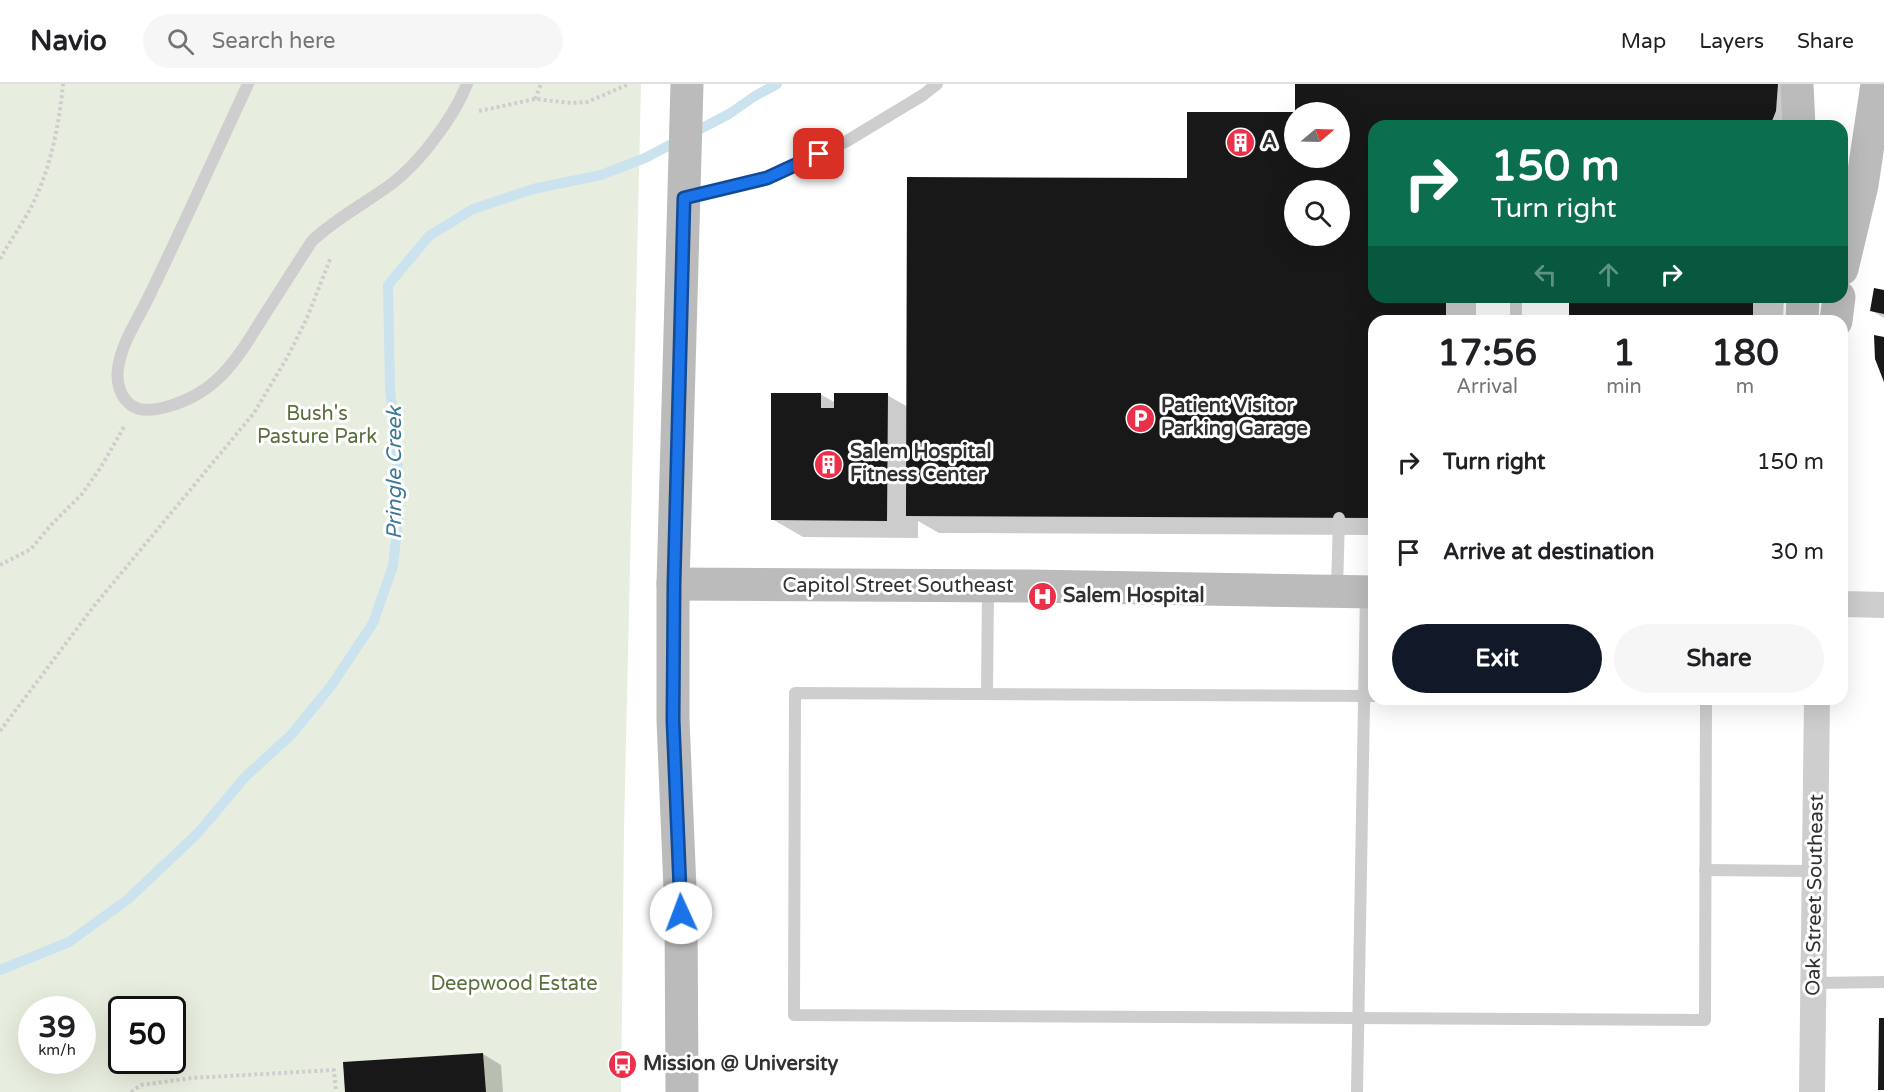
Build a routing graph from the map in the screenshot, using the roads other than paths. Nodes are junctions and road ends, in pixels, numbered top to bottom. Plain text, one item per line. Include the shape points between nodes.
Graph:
1 (248, 84) edge
2 (467, 84) edge
3 (687, 84) edge
4 (937, 84) edge
5 (1797, 84) edge
6 (1879, 86) edge
7 (1799, 120) edge
8 (684, 198) junction
9 (1848, 244) edge
10 (1339, 518) dead end
11 (674, 584) junction
12 (988, 586) junction
13 (1359, 591) edge
14 (1848, 604) edge
15 (1884, 605) edge
16 (1368, 686) edge
17 (987, 694) junction
18 (1368, 696) edge
19 (1369, 705) edge
20 (1706, 705) edge
21 (1817, 705) edge
22 (1705, 870) junction
23 (1815, 871) junction
24 (1884, 982) edge
25 (1814, 983) junction
26 (1359, 1018) junction
27 (682, 1092) edge
28 (1357, 1092) edge
29 (1812, 1092) edge

1 - 2 lane via 121,353 118,388 134,408 150,410 182,403 214,383 232,365 312,241 327,226 392,183 414,162 454,112
3 - 8 main road
4 - 8 lane via 847,141 767,178
5 - 7 main road
6 - 9 main road
8 - 11 main road
10 - 13 lane
11 - 12 main road, Capitol Street Southeast
11 - 27 main road via 673,720 681,913
12 - 13 main road, Capitol Street Southeast
12 - 17 lane
13 - 16 lane
14 - 15 street
17 - 18 lane
17 - 26 lane via 795,693 794,1015
19 - 26 lane
20 - 22 lane
21 - 23 street, Oak Street Southeast
22 - 23 lane
22 - 26 lane via 1704,1020
23 - 25 street, Oak Street Southeast
24 - 25 lane
25 - 29 street, Oak Street Southeast
26 - 28 lane

